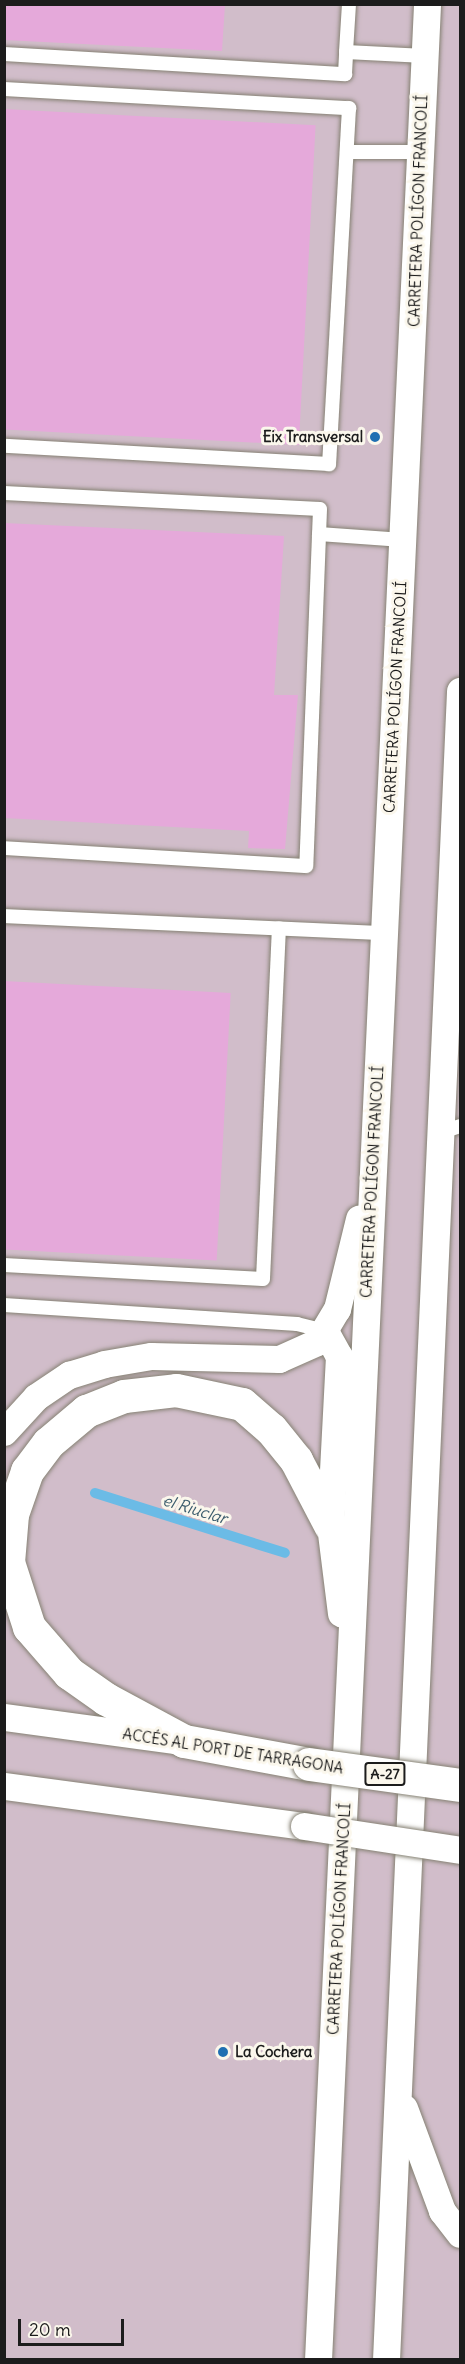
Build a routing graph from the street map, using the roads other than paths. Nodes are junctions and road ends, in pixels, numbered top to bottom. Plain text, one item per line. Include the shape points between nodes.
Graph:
1 (349, 4) edge
2 (427, 4) edge
3 (346, 52) junction
4 (4, 54) edge
5 (425, 56) junction
6 (4, 89) edge
7 (347, 152) junction
8 (421, 152) junction
9 (4, 446) edge
10 (4, 493) edge
11 (319, 534) junction
12 (403, 540) junction
13 (460, 692) edge
14 (458, 821) edge
15 (4, 848) edge
16 (4, 916) edge
17 (279, 928) junction
18 (384, 933) junction
19 (451, 1129) edge
20 (373, 1165) junction
21 (4, 1265) edge
22 (4, 1305) edge
23 (325, 1331) junction
24 (4, 1432) edge
25 (330, 1525) junction
26 (351, 1670) junction
27 (4, 1717) edge
28 (184, 1741) junction
29 (460, 1785) edge
30 (4, 1786) edge
31 (460, 1850) edge
32 (400, 2095) junction
33 (460, 2234) edge
34 (318, 2360) edge
35 (386, 2360) edge

1 - 3 lane
2 - 5 street, CARRETERA POLÍGON FRANCOLÍ
3 - 4 lane via 345,74
3 - 5 lane
5 - 8 street, CARRETERA POLÍGON FRANCOLÍ
6 - 7 lane via 349,108
7 - 8 lane
7 - 9 lane via 329,464
8 - 12 street, CARRETERA POLÍGON FRANCOLÍ
10 - 11 lane via 320,509
11 - 12 lane
11 - 15 lane via 306,866
12 - 18 street, CARRETERA POLÍGON FRANCOLÍ
13 - 14 street
14 - 19 street
16 - 17 lane
17 - 18 lane
17 - 21 lane via 263,1279
18 - 20 street, CARRETERA POLÍGON FRANCOLÍ
19 - 32 street
20 - 23 street via 337,1309
20 - 26 street, CARRETERA POLÍGON FRANCOLÍ
22 - 23 lane via 297,1324
23 - 24 street via 316,1342 279,1359 151,1356 69,1375 36,1397
23 - 25 street via 339,1356
25 - 26 street
25 - 28 highway via 296,1460 271,1429 242,1404 176,1390 124,1396 86,1410 48,1443 27,1471 12,1514 8,1562 29,1627 69,1672 106,1700
26 - 34 street, CARRETERA POLÍGON FRANCOLÍ
27 - 28 street, ACCÉS AL PORT DE TARRAGONA / A-27
28 - 29 highway, ACCÉS AL PORT DE TARRAGONA / A-27, bridge via 309,1764
30 - 31 street, bridge
32 - 33 street via 442,2211
32 - 35 street

